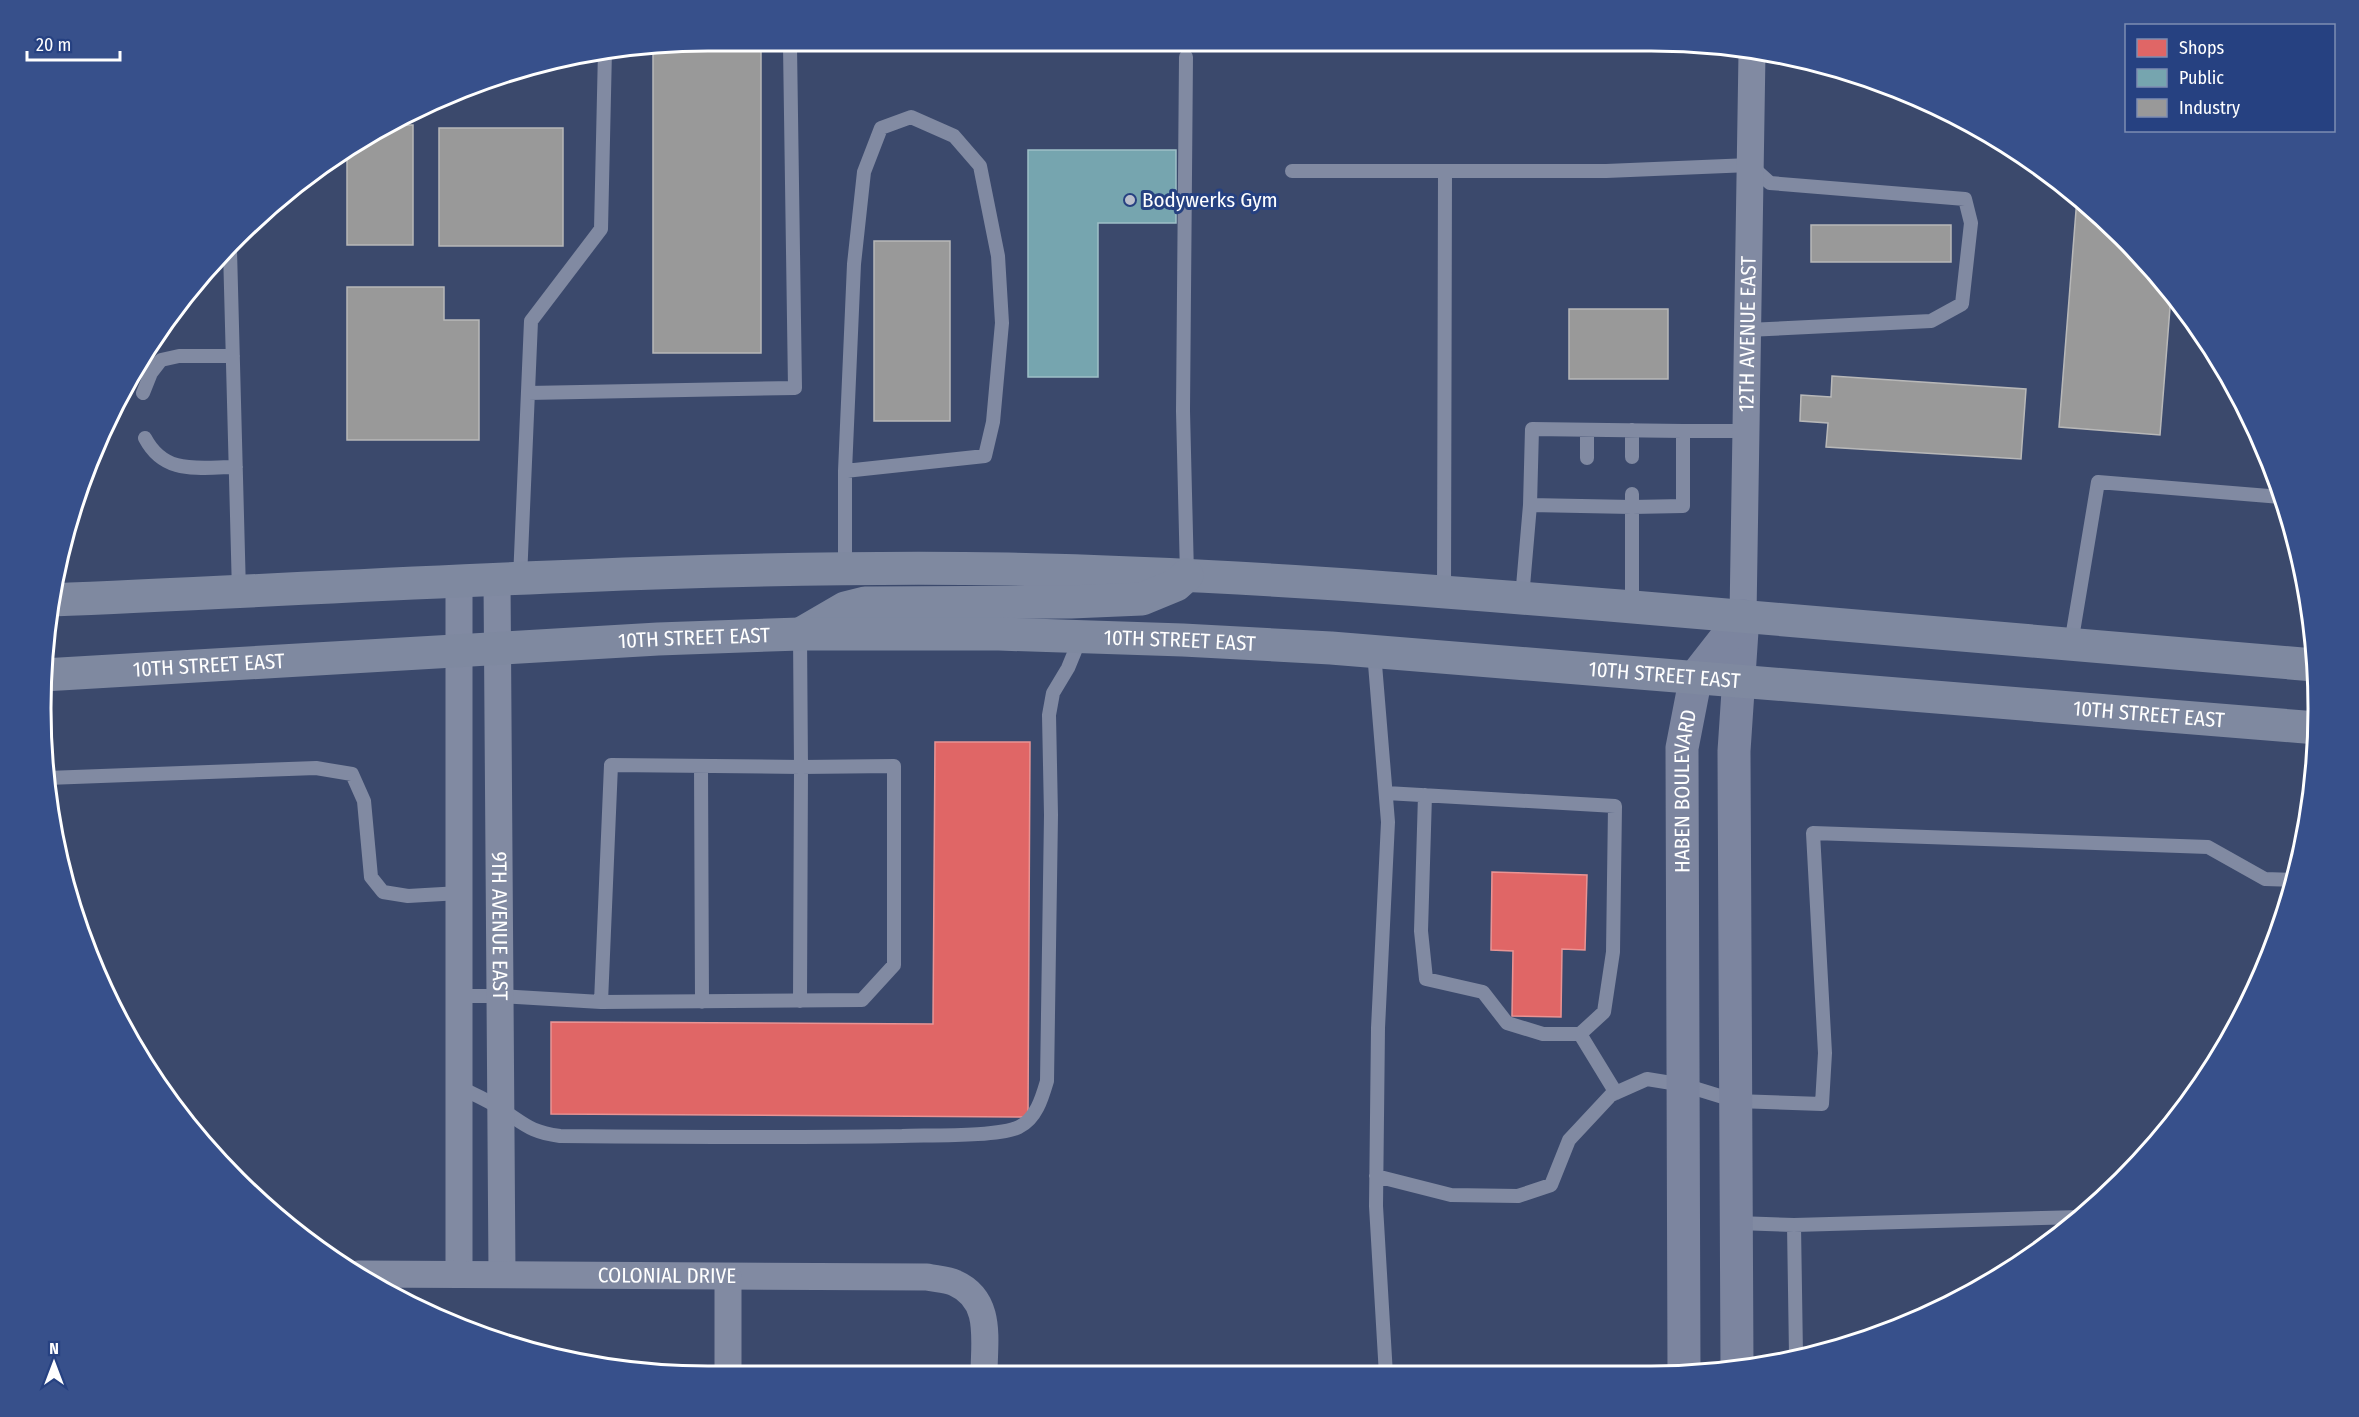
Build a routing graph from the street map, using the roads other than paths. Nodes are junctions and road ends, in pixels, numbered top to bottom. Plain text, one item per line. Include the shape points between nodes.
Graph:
1 (790, 51) edge
2 (1186, 57) dead end
3 (605, 60) edge
4 (1752, 60) edge
5 (1750, 165) junction
6 (1292, 171) dead end
7 (1445, 171) junction
8 (230, 258) edge
9 (1747, 330) junction
10 (233, 356) junction
11 (143, 393) dead end
12 (528, 393) junction
13 (1587, 430) junction
14 (1632, 430) junction
15 (1683, 431) junction
16 (1746, 431) junction
17 (145, 438) dead end
18 (1632, 457) dead end
19 (1587, 458) dead end
20 (236, 467) junction
21 (845, 471) junction
22 (2273, 496) edge
23 (1632, 500) junction
24 (1530, 505) junction
25 (845, 568) junction
26 (1187, 575) junction
27 (509, 580) junction
28 (459, 582) junction
29 (239, 592) junction
30 (1444, 592) junction
31 (1522, 598) junction
32 (61, 600) edge
33 (1632, 607) junction
34 (1743, 616) junction
35 (800, 634) junction
36 (1076, 636) junction
37 (2072, 644) junction
38 (498, 648) junction
39 (460, 651) junction
40 (1374, 652) junction
41 (2306, 656) edge
42 (52, 674) edge
43 (1696, 676) junction
44 (1740, 680) junction
45 (2308, 727) edge
46 (700, 766) junction
47 (801, 767) junction
48 (55, 778) edge
49 (1386, 793) junction
50 (1425, 795) junction
51 (2286, 880) edge
52 (460, 893) junction
53 (459, 996) junction
54 (499, 996) junction
55 (800, 1000) junction
56 (601, 1002) junction
57 (702, 1002) junction
58 (1580, 1034) junction
59 (1683, 1085) junction
60 (459, 1087) junction
61 (1616, 1093) junction
62 (1736, 1101) junction
63 (501, 1108) junction
64 (1376, 1176) junction
65 (2065, 1218) edge
66 (1737, 1223) junction
67 (1794, 1225) junction
68 (374, 1274) edge
69 (459, 1274) junction
70 (502, 1274) junction
71 (728, 1277) junction
72 (1796, 1349) edge
73 (1737, 1360) edge
74 (1684, 1365) edge
75 (728, 1366) edge
76 (984, 1366) edge
77 (1385, 1366) edge

1 - 12 lane via 795,388
2 - 26 lane via 1183,411
3 - 12 lane via 601,229 531,321
4 - 5 street, 12TH AVENUE EAST
5 - 7 lane via 1606,171
5 - 9 street, 12TH AVENUE EAST
5 - 9 lane via 1770,183 1965,199 1971,223 1962,304 1931,321
6 - 7 lane
7 - 30 lane
8 - 10 lane
9 - 16 street, 12TH AVENUE EAST
10 - 11 lane via 161,360
10 - 20 lane
12 - 27 lane
13 - 14 lane
13 - 19 lane
13 - 24 lane via 1532,429
14 - 15 lane
14 - 18 lane
15 - 16 lane
15 - 23 lane via 1683,506
16 - 34 street, 12TH AVENUE EAST
17 - 20 lane via 153,452 167,463 182,467
20 - 29 lane
21 - 21 lane via 853,276 864,172 881,128 911,117 954,136 980,166 998,256 1002,323 993,422 985,456
21 - 25 lane
22 - 37 lane via 2098,483
23 - 24 lane
23 - 33 lane
24 - 31 lane
25 - 26 main road
25 - 27 main road
26 - 30 main road
26 - 35 main road via 1176,585 1142,599 865,603 845,608
27 - 28 main road
27 - 38 street, 9TH AVENUE EAST
28 - 29 main road
28 - 39 street, 9TH AVENUE EAST
29 - 32 main road
30 - 31 main road
31 - 33 main road
33 - 34 main road
34 - 37 main road
34 - 43 street, HABEN BOULEVARD
34 - 44 street
35 - 36 main road, 10TH STREET EAST
35 - 38 main road, 10TH STREET EAST
35 - 47 lane
36 - 40 main road, 10TH STREET EAST
36 - 63 lane via 1075,651 1053,693 1049,715 1052,815 1047,1082 1032,1116 1020,1127 916,1136 560,1136 523,1126
37 - 41 main road
38 - 39 main road, 10TH STREET EAST
38 - 54 street, 9TH AVENUE EAST
39 - 42 main road, 10TH STREET EAST
39 - 52 street, 9TH AVENUE EAST
40 - 43 main road, 10TH STREET EAST
40 - 49 lane
43 - 44 main road, 10TH STREET EAST
43 - 59 street, HABEN BOULEVARD via 1682,748
44 - 45 main road, 10TH STREET EAST
44 - 62 street via 1734,751
46 - 47 lane
46 - 56 lane via 611,765
46 - 57 lane
47 - 55 lane
47 - 55 lane via 894,766 894,965 862,1000
48 - 52 lane via 316,768 352,774 364,801 371,877 383,892 408,896
49 - 50 lane
49 - 64 lane
50 - 58 lane via 1421,931 1426,979 1483,992 1507,1023 1543,1034
50 - 58 lane via 1615,806 1613,952 1604,1012
51 - 62 lane via 2265,879 2208,847 1812,832 1825,1053 1822,1104
52 - 53 street, 9TH AVENUE EAST
53 - 54 lane
53 - 60 street, 9TH AVENUE EAST
54 - 56 lane
54 - 63 street, 9TH AVENUE EAST
55 - 57 lane
56 - 57 lane
58 - 61 lane
59 - 61 lane via 1647,1079
59 - 62 lane
59 - 74 street, HABEN BOULEVARD
60 - 63 lane
60 - 69 street, 9TH AVENUE EAST
61 - 64 lane via 1569,1140 1551,1185 1518,1196 1451,1195
62 - 66 street
63 - 70 street, 9TH AVENUE EAST
64 - 77 lane
65 - 67 lane
66 - 67 lane
66 - 73 street
67 - 72 lane
68 - 69 street, COLONIAL DRIVE
69 - 70 street, COLONIAL DRIVE
70 - 71 street, COLONIAL DRIVE
71 - 75 street
71 - 76 street, COLONIAL DRIVE via 927,1277 953,1282 972,1293 981,1307

